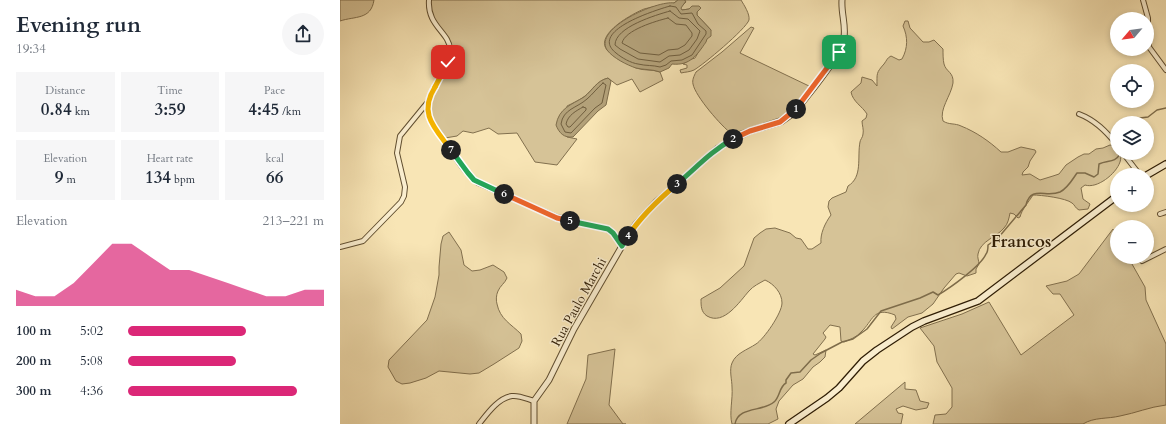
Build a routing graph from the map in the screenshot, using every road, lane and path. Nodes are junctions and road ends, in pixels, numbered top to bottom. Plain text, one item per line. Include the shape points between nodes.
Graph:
1 (429, 0) edge
2 (842, 0) edge
3 (1143, 0) edge
4 (1166, 70) edge
5 (427, 104) junction
6 (1079, 114) dead end
7 (1110, 137) edge
8 (1166, 164) edge
9 (1154, 171) edge
10 (1110, 201) edge
11 (1166, 212) edge
12 (1160, 214) dead end
13 (622, 246) junction
14 (340, 247) edge
15 (1166, 249) edge
16 (1154, 255) edge
17 (534, 401) junction
18 (479, 424) edge
19 (534, 424) edge
20 (789, 424) edge

1 - 5 street via 430,15 450,45 451,51 446,68 430,94
2 - 13 street, Rua Paulo Marchi via 843,44 798,108 780,122 750,131 718,148 656,202 636,224
3 - 4 street via 1148,18 1149,47
5 - 13 street via 432,123 474,180 557,218 608,229
5 - 14 street via 400,136 397,153 405,188 401,202 362,241
6 - 7 street via 1098,123
8 - 9 main road
10 - 20 main road via 978,301 924,321 877,350 863,360 839,388
11 - 12 street
13 - 17 street, Rua Paulo Marchi
15 - 16 street
17 - 18 street via 512,396 506,398 490,410
17 - 19 street

